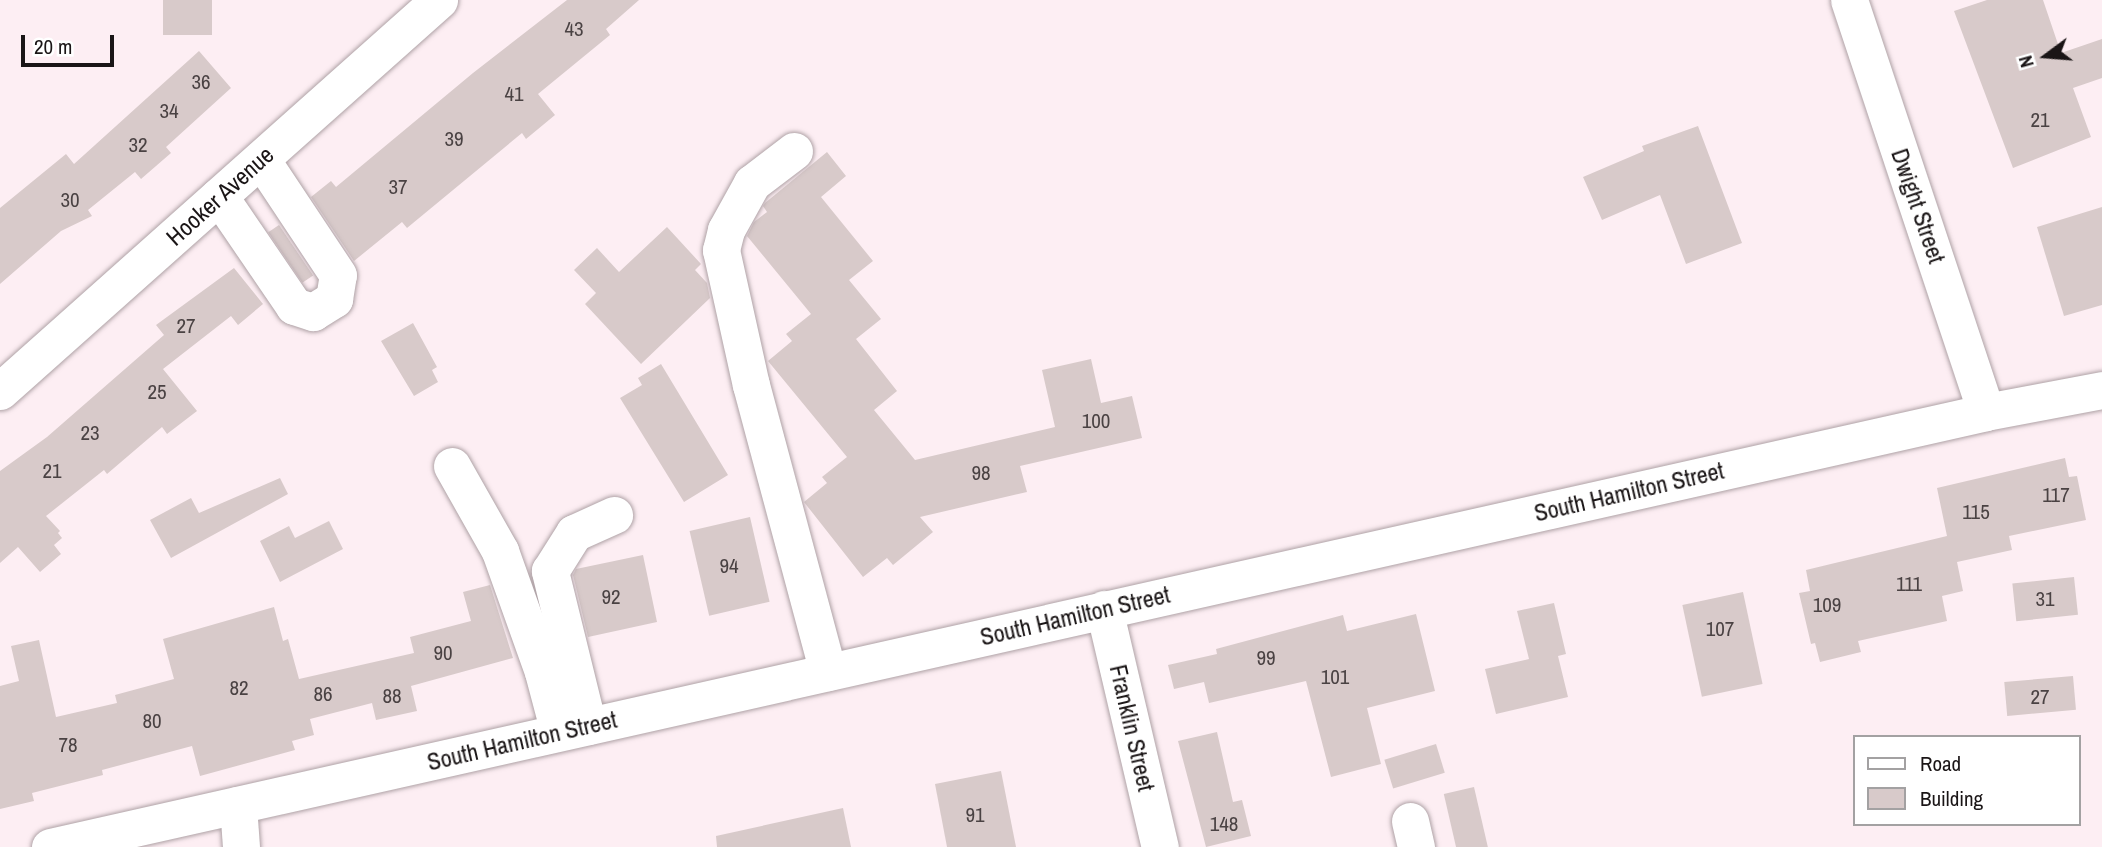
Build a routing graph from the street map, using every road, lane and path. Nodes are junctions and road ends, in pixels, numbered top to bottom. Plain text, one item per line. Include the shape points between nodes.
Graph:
1 (439, 0) edge
2 (1849, 0) edge
3 (794, 151) dead end
4 (261, 159) junction
5 (219, 196) junction
6 (2102, 390) edge
7 (0, 391) edge
8 (1986, 412) junction
9 (452, 466) dead end
10 (614, 515) dead end
11 (1104, 609) junction
12 (828, 672) junction
13 (574, 729) junction
14 (238, 806) junction
15 (50, 847) edge
16 (241, 847) edge
17 (1160, 847) edge

1 - 4 street, Hooker Avenue
2 - 8 street, Dwight Street
3 - 12 street via 751,183 726,230 721,250 751,385
4 - 5 street, Hooker Avenue
4 - 5 street via 338,275 334,299 313,312 294,306
5 - 7 street, Hooker Avenue
6 - 8 street, South Hamilton Street
8 - 11 street, South Hamilton Street
9 - 13 street via 500,551 543,672
10 - 13 street via 574,533 550,571
11 - 12 street, South Hamilton Street
11 - 17 street, Franklin Street
12 - 13 street, South Hamilton Street
13 - 14 street, South Hamilton Street
14 - 15 street, South Hamilton Street
14 - 16 street

